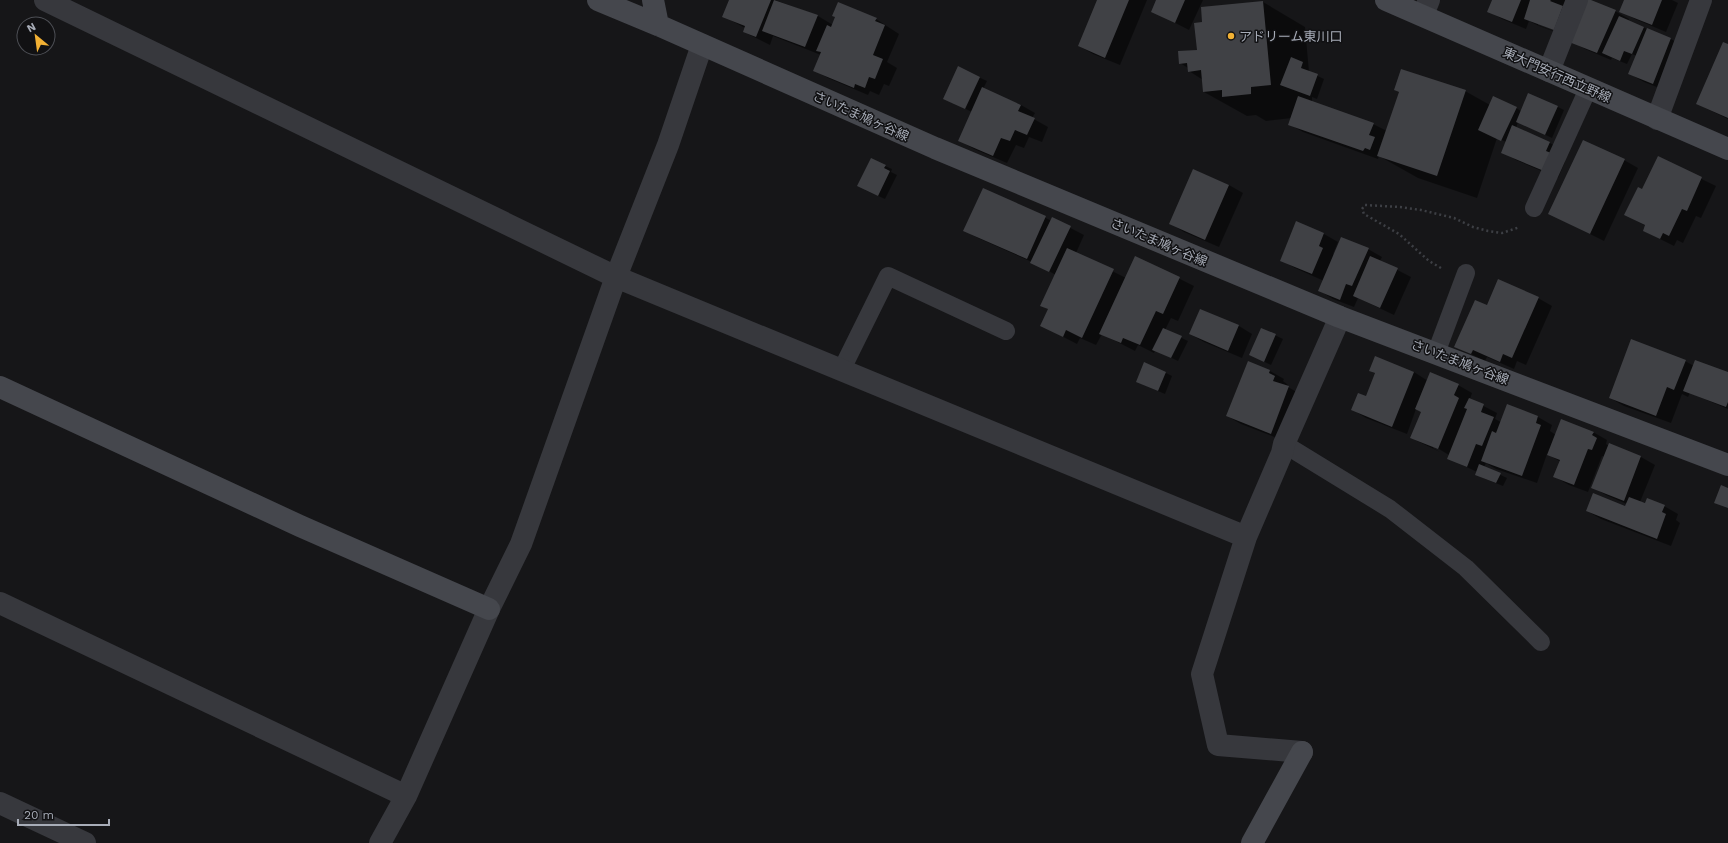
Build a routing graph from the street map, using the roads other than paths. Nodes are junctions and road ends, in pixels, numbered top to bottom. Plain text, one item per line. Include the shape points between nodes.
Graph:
1 (45, 0) edge
2 (598, 0) edge
3 (653, 0) edge
4 (1386, 0) edge
5 (1577, 0) edge
6 (1701, 0) edge
7 (1426, 8) edge
8 (658, 25) junction
9 (702, 45) junction
10 (1549, 71) junction
11 (1588, 89) junction
12 (1657, 119) junction
13 (1728, 149) edge
14 (1534, 208) road end
15 (1466, 273) road end
16 (616, 277) junction
17 (1340, 317) junction
18 (1006, 330) dead end
19 (1436, 354) junction
20 (842, 369) junction
21 (0, 387) edge
22 (1284, 444) junction
23 (1728, 465) edge
24 (1246, 538) junction
25 (0, 603) edge
26 (489, 609) junction
27 (1541, 642) dead end
28 (1302, 752) joint
29 (406, 796) junction
30 (0, 803) edge
31 (85, 843) edge
32 (380, 843) edge
33 (1252, 843) edge

1 - 16 street
2 - 8 main road, さいたま鳩ヶ谷線
3 - 8 main road
4 - 7 main road, 東大門安行西立野線
5 - 10 street
6 - 12 street
7 - 10 main road, 東大門安行西立野線
8 - 9 main road, さいたま鳩ヶ谷線
9 - 16 street via 668,145
9 - 17 main road, さいたま鳩ヶ谷線 via 935,148
10 - 11 main road, 東大門安行西立野線
11 - 12 main road, 東大門安行西立野線
11 - 14 lane
12 - 13 main road, 東大門安行西立野線
15 - 19 lane
16 - 20 street
16 - 26 street via 521,544
17 - 19 main road, さいたま鳩ヶ谷線
17 - 22 street
18 - 20 lane via 888,276
19 - 23 main road, さいたま鳩ヶ谷線
20 - 24 street
21 - 26 main road via 300,526
22 - 24 street
22 - 27 lane via 1390,509 1466,568
24 - 28 street via 1202,674 1218,745
25 - 29 street
26 - 29 street
28 - 33 main road
29 - 32 street
30 - 31 street

